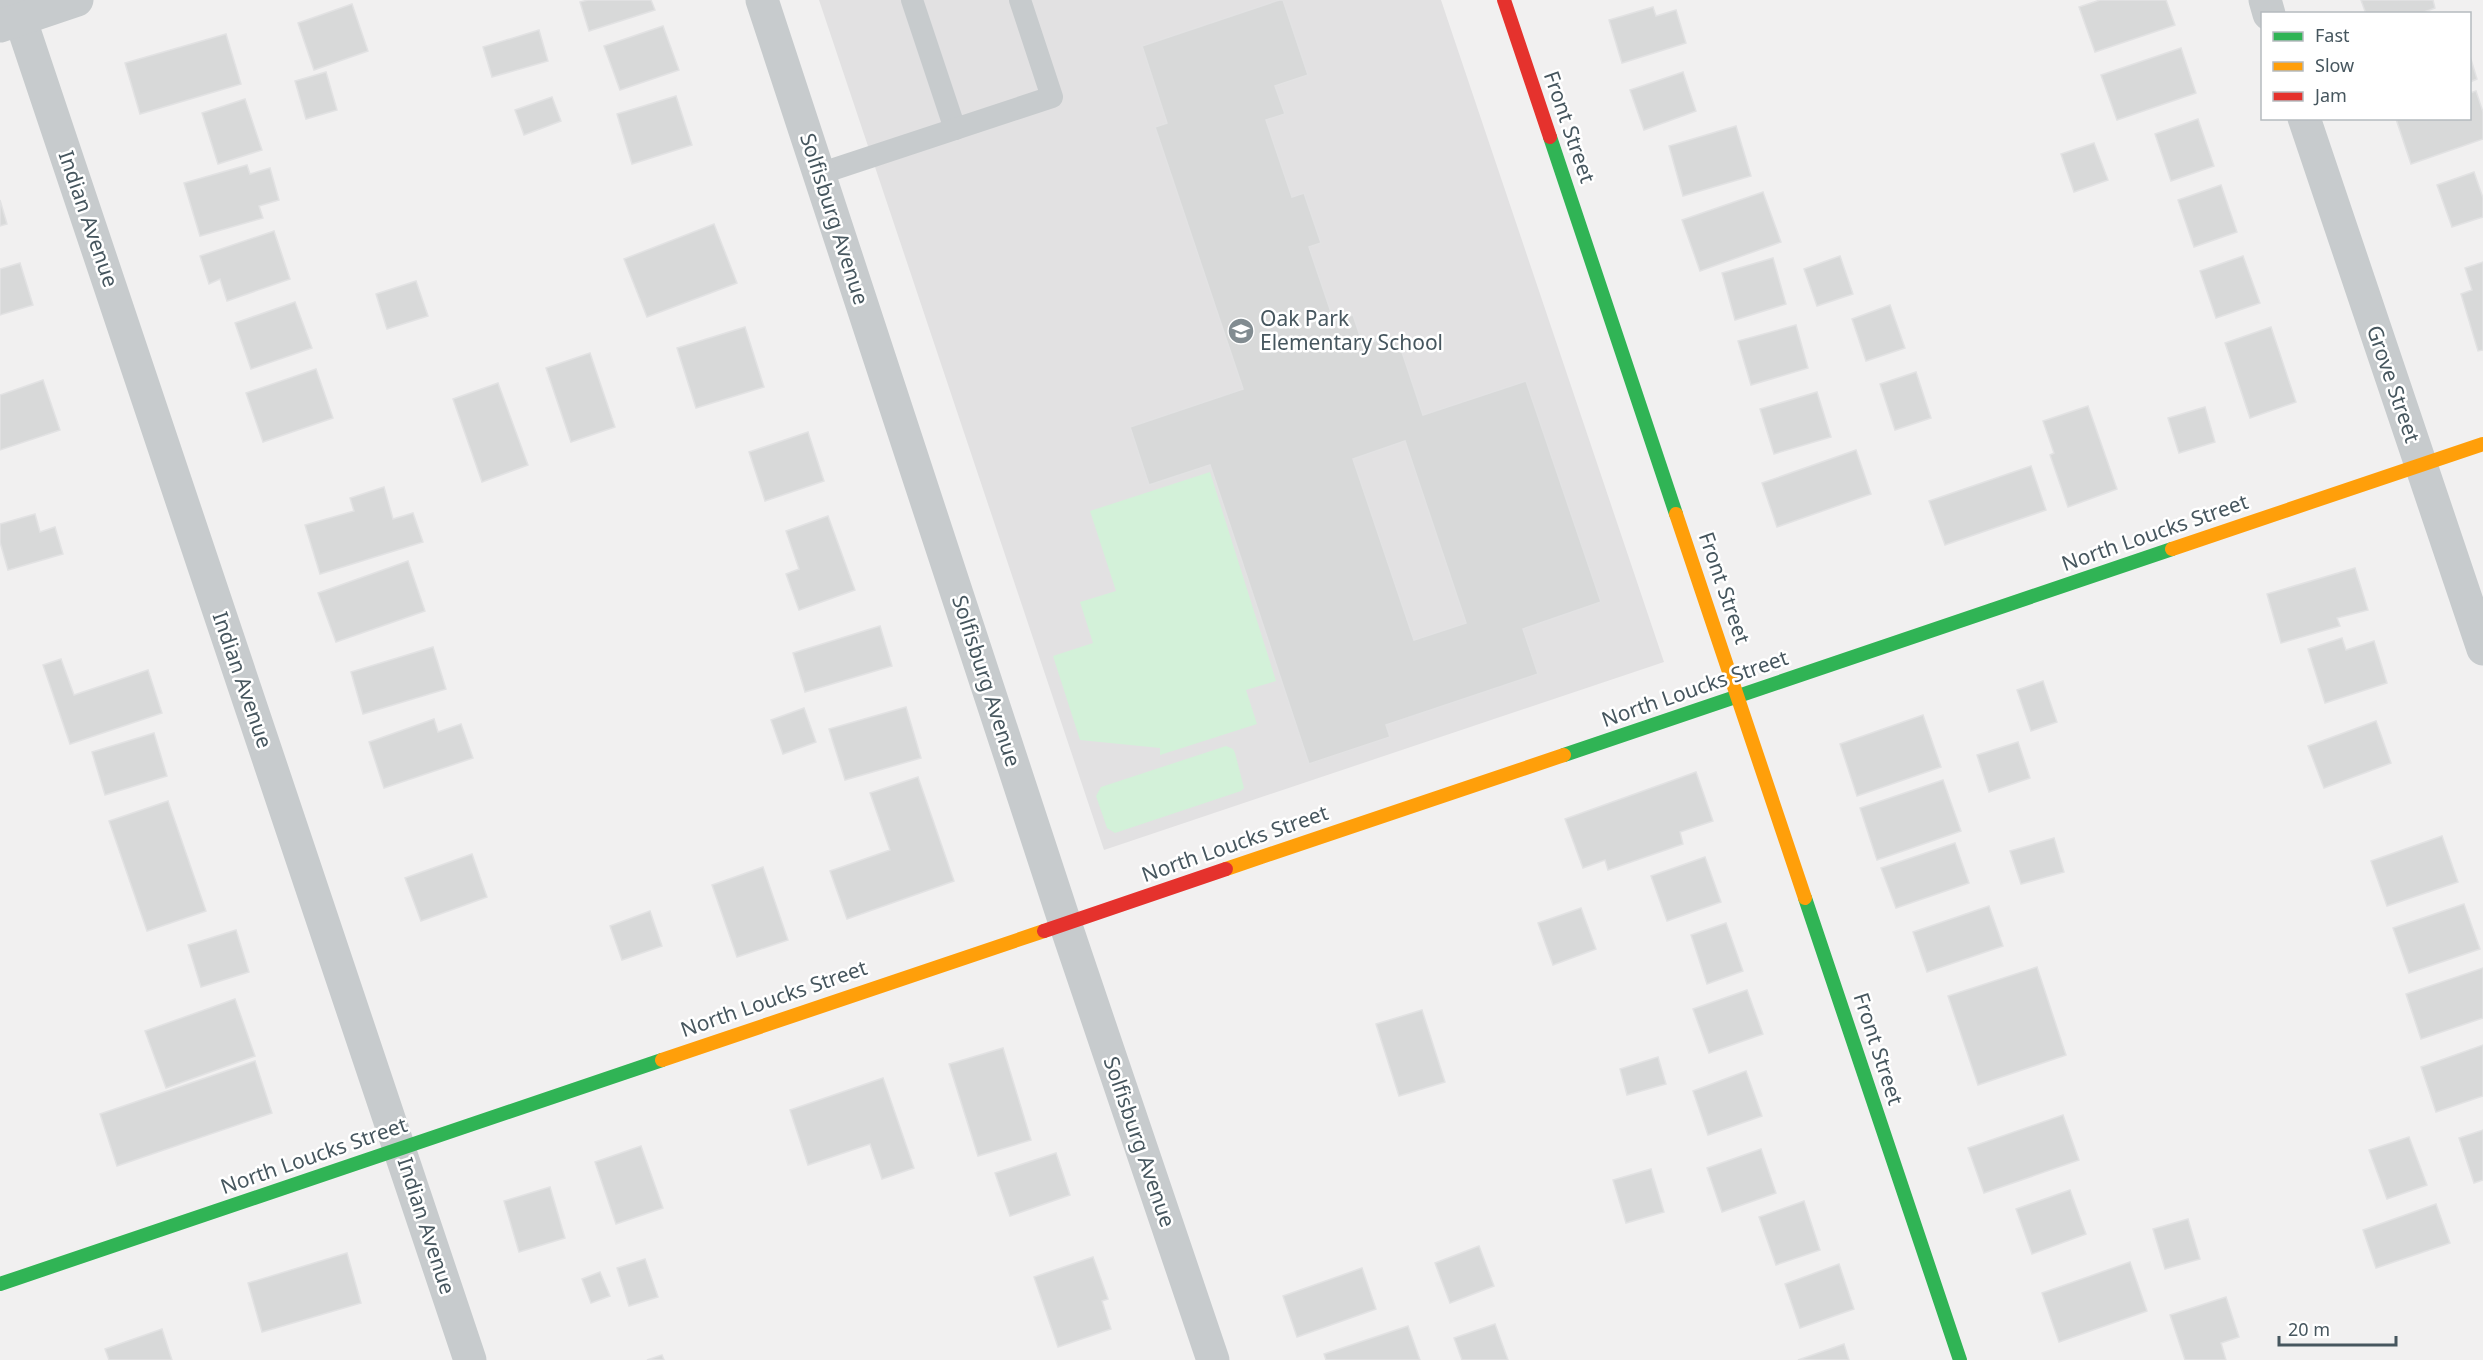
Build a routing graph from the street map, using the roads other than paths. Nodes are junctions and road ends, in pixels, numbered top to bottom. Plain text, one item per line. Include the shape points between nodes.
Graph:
1 (77, 0) edge
2 (762, 0) edge
3 (912, 0) edge
4 (1020, 0) edge
5 (1504, 0) edge
6 (11, 15) edge
7 (2305, 120) edge
8 (955, 129) junction
9 (819, 174) junction
10 (2483, 444) edge
11 (2420, 465) junction
12 (2483, 649) edge
13 (1738, 696) junction
14 (1065, 923) junction
15 (400, 1149) junction
16 (0, 1284) edge
17 (470, 1360) edge
18 (1213, 1360) edge
19 (1960, 1360) edge

1 - 6 street
2 - 9 street, Solfisburg Avenue
3 - 8 lane
4 - 8 lane via 1052,97
5 - 13 street, Front Street
6 - 15 street, Indian Avenue
7 - 11 street, Grove Street
8 - 9 lane
9 - 14 street, Solfisburg Avenue
10 - 11 street, North Loucks Street
11 - 12 street, Grove Street
11 - 13 street, North Loucks Street
13 - 14 street, North Loucks Street
13 - 19 street, Front Street
14 - 15 street, North Loucks Street
14 - 18 street, Solfisburg Avenue
15 - 16 street, North Loucks Street
15 - 17 street, Indian Avenue

